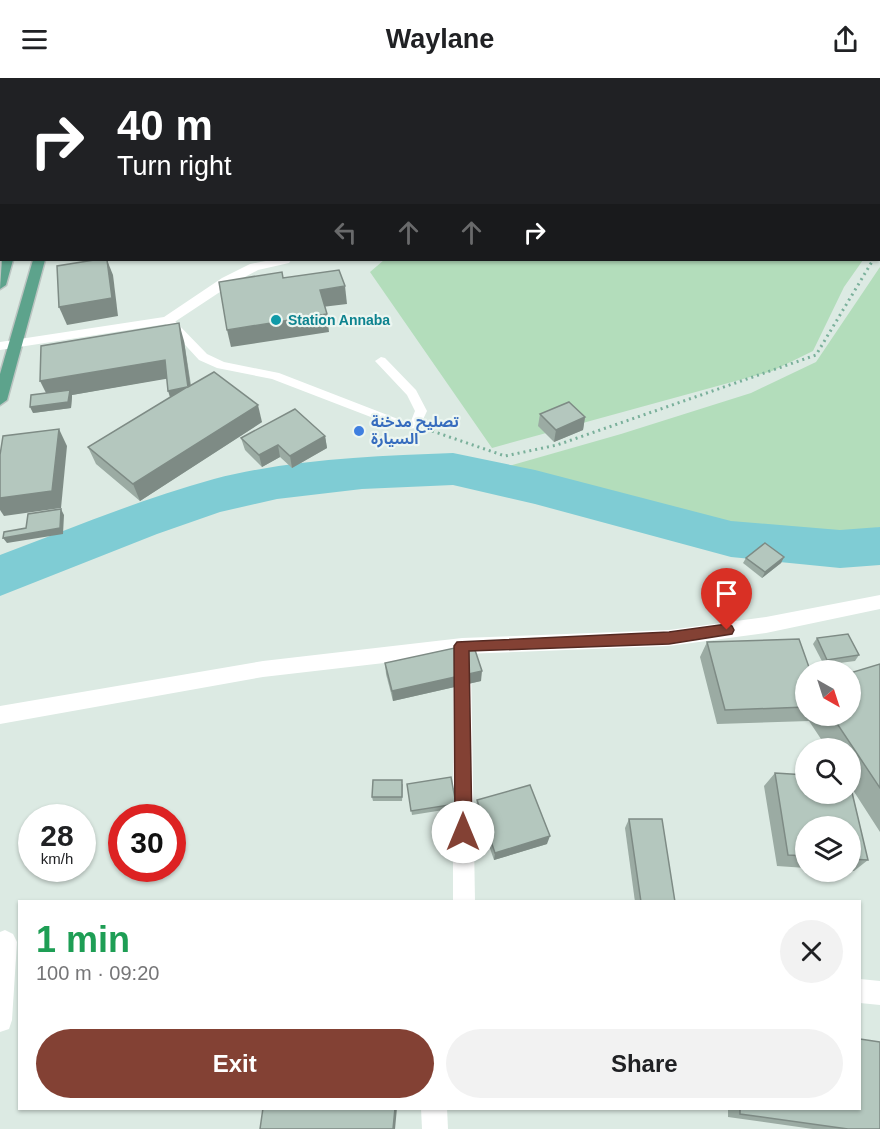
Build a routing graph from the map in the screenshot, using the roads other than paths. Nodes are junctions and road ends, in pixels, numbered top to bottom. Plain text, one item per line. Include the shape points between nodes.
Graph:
1 (7, 261) edge
2 (39, 261) edge
3 (281, 261) edge
4 (0, 285) edge
5 (168, 320) junction
6 (15, 345) junction
7 (0, 346) edge
8 (381, 361) dead end
9 (0, 400) edge
10 (880, 602) edge
11 (462, 646) junction
12 (0, 715) edge
13 (464, 900) edge
14 (8, 942) edge
15 (861, 991) edge
16 (880, 993) edge
17 (0, 1020) edge
18 (434, 1110) edge
19 (435, 1129) edge

1 - 4 main road
2 - 6 main road
3 - 5 street via 254,267 227,281
5 - 6 street
5 - 8 lane via 203,357 221,365 275,376 402,425 415,425 421,411 412,393
6 - 7 street
6 - 9 main road
10 - 11 street via 766,625 669,638
11 - 12 street via 263,669
11 - 13 street
14 - 17 street
15 - 16 street
18 - 19 street

